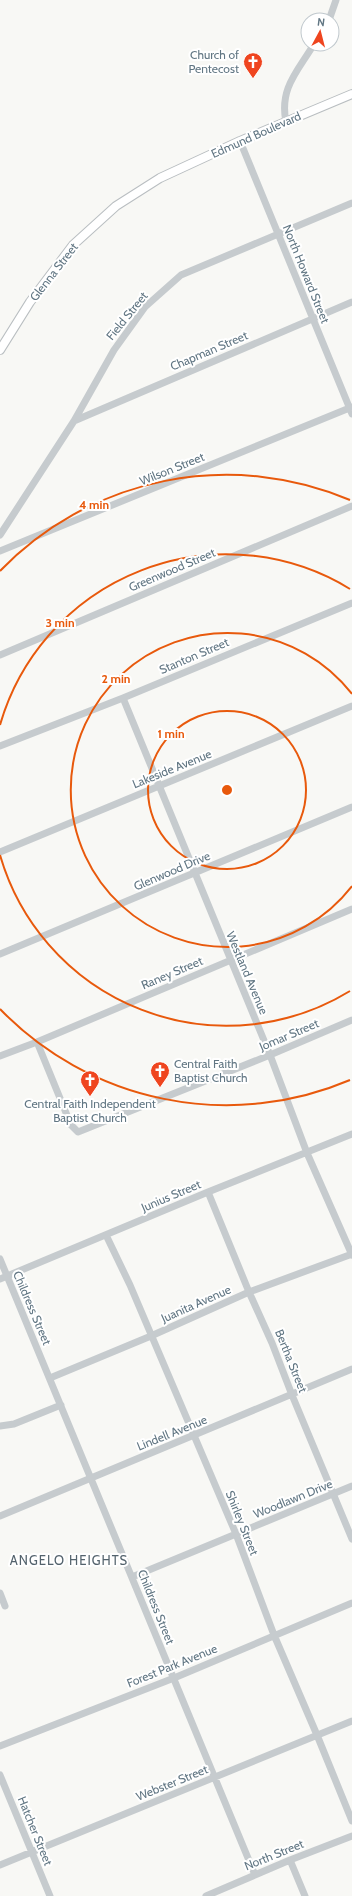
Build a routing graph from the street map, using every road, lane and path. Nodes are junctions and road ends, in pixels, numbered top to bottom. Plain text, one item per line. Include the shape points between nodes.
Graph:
1 (336, 0) edge
2 (332, 12) edge
3 (309, 52) edge
4 (352, 94) edge
5 (286, 122) junction
6 (240, 141) junction
7 (160, 178) joint
8 (352, 203) edge
9 (278, 234) junction
10 (352, 302) edge
11 (312, 318) junction
12 (0, 350) edge
13 (351, 410) edge
14 (74, 420) junction
15 (352, 506) edge
16 (0, 535) edge
17 (0, 551) edge
18 (352, 603) edge
19 (0, 655) edge
20 (123, 698) junction
21 (352, 706) edge
22 (0, 746) edge
23 (158, 786) junction
24 (352, 807) edge
25 (0, 852) edge
26 (195, 874) junction
27 (352, 909) edge
28 (0, 954) edge
29 (230, 961) junction
30 (352, 1020) edge
31 (37, 1042) junction
32 (270, 1055) junction
33 (0, 1056) edge
34 (352, 1134) edge
35 (307, 1153) junction
36 (208, 1192) junction
37 (106, 1235) junction
38 (352, 1254) edge
39 (0, 1259) edge
40 (3, 1278) edge
41 (249, 1292) junction
42 (151, 1336) junction
43 (352, 1369) edge
44 (50, 1378) junction
45 (292, 1395) junction
46 (61, 1405) junction
47 (0, 1426) edge
48 (195, 1436) junction
49 (91, 1478) junction
50 (352, 1486) edge
51 (334, 1494) junction
52 (0, 1516) edge
53 (236, 1534) junction
54 (352, 1539) edge
55 (132, 1578) junction
56 (0, 1593) edge
57 (352, 1603) edge
58 (5, 1606) dead end
59 (274, 1635) junction
60 (174, 1678) junction
61 (352, 1721) edge
62 (317, 1735) junction
63 (0, 1746) edge
64 (0, 1775) edge
65 (215, 1778) junction
66 (352, 1821) edge
67 (352, 1836) edge
68 (32, 1852) junction
69 (290, 1860) junction
70 (0, 1865) edge
71 (255, 1875) junction
72 (50, 1896) edge
73 (206, 1896) edge
74 (305, 1896) edge

1 - 2 street
3 - 5 street via 289,83 283,108
4 - 5 main road, Edmund Boulevard
5 - 6 main road, Edmund Boulevard
6 - 7 main road, Edmund Boulevard
6 - 9 street, North Howard Street
7 - 12 main road, Glenna Street via 116,206 73,245 30,302
8 - 9 street, Field Street
9 - 11 street, North Howard Street
9 - 14 street, Field Street via 181,275 145,307 114,350
10 - 11 street, Chapman Street
11 - 13 street, North Howard Street
11 - 14 street, Chapman Street
13 - 17 street, Wilson Street
14 - 16 street, Field Street
15 - 19 street, Greenwood Street
18 - 20 street, Stanton Street
20 - 22 street, Stanton Street
20 - 23 street, Westland Avenue
21 - 23 street, Lakeside Avenue
23 - 25 street, Lakeside Avenue
23 - 26 street, Westland Avenue
24 - 26 street, Glenwood Drive
26 - 28 street, Glenwood Drive
26 - 29 street, Westland Avenue
27 - 29 street, Raney Street
29 - 31 street, Raney Street
29 - 32 street, Westland Avenue
30 - 32 street, Jomar Street
31 - 32 street, Jomar Street via 70,1125 78,1132
31 - 33 street, Raney Street
32 - 35 street, Westland Avenue
34 - 35 street, Junius Street
35 - 36 street, Junius Street
35 - 38 street, Westland Avenue
36 - 37 street, Junius Street
36 - 41 street, Bertha Street
37 - 40 street, Junius Street
37 - 42 street, Shirley Street
38 - 41 street, Juanita Avenue
39 - 40 street, Childress Street
40 - 44 street, Childress Street
41 - 42 street, Juanita Avenue
41 - 45 street, Bertha Street
42 - 44 street, Juanita Avenue
42 - 48 street, Shirley Street
43 - 45 street, Lindell Avenue
44 - 46 street, Childress Street
45 - 48 street, Lindell Avenue
45 - 51 street, Bertha Street
46 - 47 street via 14,1424
46 - 49 street, Childress Street
48 - 49 street, Lindell Avenue
48 - 53 street, Shirley Street
49 - 52 street, Lindell Avenue
49 - 55 street, Childress Street
50 - 51 street, Woodlawn Drive
51 - 53 street, Woodlawn Drive
51 - 54 street, Bertha Street
53 - 55 street, Woodlawn Drive
53 - 59 street, Shirley Street
55 - 60 street, Childress Street
56 - 58 street
57 - 59 street, Forest Park Avenue
59 - 60 street, Forest Park Avenue
59 - 62 street, Shirley Street
60 - 63 street, Forest Park Avenue
60 - 65 street, Childress Street
61 - 62 street, Webster Street
62 - 65 street, Webster Street
62 - 66 street, Shirley Street
64 - 68 street, Hatcher Street
65 - 68 street, Webster Street
65 - 71 street, Childress Street
67 - 69 street, North Street
68 - 70 street, Webster Street
68 - 72 street, Hatcher Street
69 - 71 street, North Street
69 - 74 street
71 - 73 street, North Street

